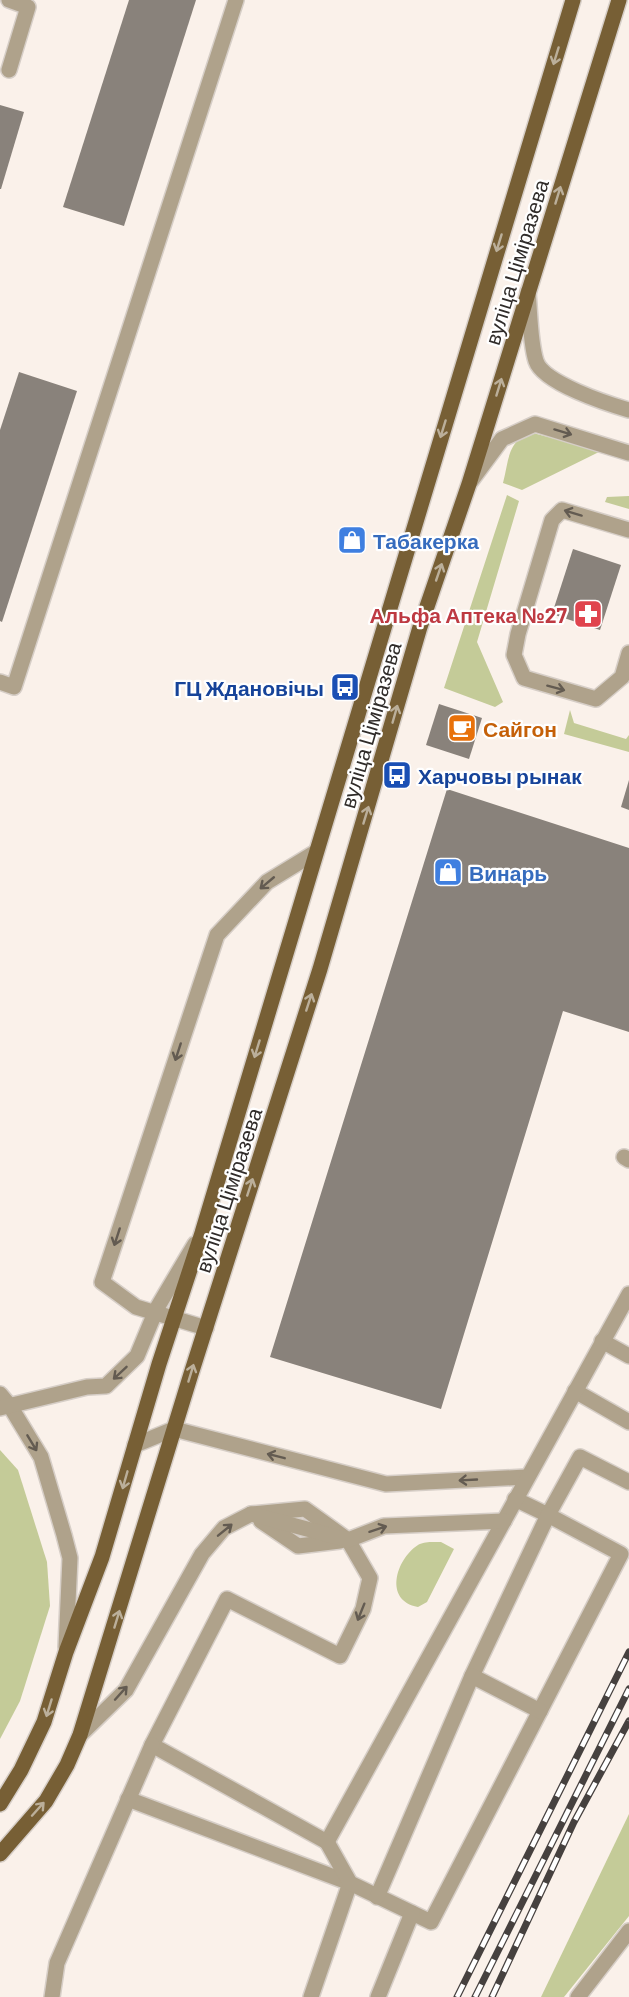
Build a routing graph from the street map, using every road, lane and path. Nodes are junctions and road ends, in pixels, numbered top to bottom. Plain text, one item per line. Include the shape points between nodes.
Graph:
1 (9, 0) edge
2 (236, 0) edge
3 (573, 0) edge
4 (619, 0) edge
5 (9, 70) dead end
6 (528, 291) junction
7 (629, 410) edge
8 (629, 453) edge
9 (469, 483) junction
10 (629, 531) edge
11 (629, 653) edge
12 (0, 682) edge
13 (316, 852) junction
14 (202, 1233) junction
15 (629, 1294) edge
16 (155, 1313) junction
17 (175, 1319) junction
18 (206, 1328) junction
19 (602, 1341) junction
20 (629, 1356) edge
21 (575, 1391) junction
22 (3, 1403) edge
23 (629, 1422) edge
24 (174, 1429) junction
25 (135, 1445) junction
26 (526, 1478) junction
27 (629, 1482) edge
28 (515, 1499) junction
29 (548, 1515) junction
30 (504, 1521) junction
31 (348, 1540) junction
32 (66, 1653) junction
33 (472, 1676) junction
34 (540, 1711) junction
35 (80, 1735) junction
36 (152, 1744) junction
37 (128, 1799) junction
38 (0, 1804) edge
39 (327, 1842) junction
40 (0, 1854) edge
41 (350, 1883) junction
42 (377, 1897) junction
43 (412, 1913) junction
44 (629, 1931) edge
45 (52, 1997) edge
46 (311, 1997) edge
47 (378, 1997) edge
48 (578, 1997) edge

1 - 5 street via 28,7
2 - 12 street via 14,687
3 -> 13 main road, вуліца Ціміразева
6 -> 4 main road, вуліца Ціміразева
6 - 7 street via 537,363 546,374 566,386
9 -> 6 main road, вуліца Ціміразева
9 -> 8 street via 502,439 534,424
18 -> 9 main road, вуліца Ціміразева via 320,969 420,627
10 -> 11 street via 562,510 552,520 514,655 524,678 596,699 622,677
13 -> 14 main road, вуліца Ціміразева
13 -> 16 street via 267,882 217,935 102,1282 136,1307
14 - 16 street
14 - 17 main road, вуліца Ціміразева
15 - 19 street
16 - 17 street
16 -> 22 street via 137,1356 106,1386
17 - 18 street
17 - 25 main road, вуліца Ціміразева
24 -> 18 main road, вуліца Ціміразева
19 - 20 street
19 - 21 street
21 - 23 street
21 - 26 street
22 -> 32 street via 41,1457 70,1558
24 - 25 street
26 -> 24 street via 386,1484
35 -> 24 main road, вуліца Ціміразева
25 -> 32 main road, вуліца Ціміразева via 102,1557
26 - 28 street
27 - 29 street via 580,1457
28 - 29 street
28 - 30 street
29 - 33 street
29 - 34 street via 621,1554
31 -> 30 street via 384,1526
30 - 39 street
35 -> 31 street via 126,1690 202,1554 224,1528 251,1514
31 -> 36 street via 370,1578 363,1609 340,1656 227,1599
32 -> 38 main road, вуліца Ціміразева via 44,1722
33 - 34 street
33 - 42 street
34 - 43 street via 431,1922
40 -> 35 main road, вуліца Ціміразева via 46,1801
36 - 37 street
36 - 39 street
37 - 41 street
37 - 45 street via 57,1963
39 - 41 street
41 - 42 street
41 - 46 street
42 - 43 street
43 - 47 street
44 - 48 street

